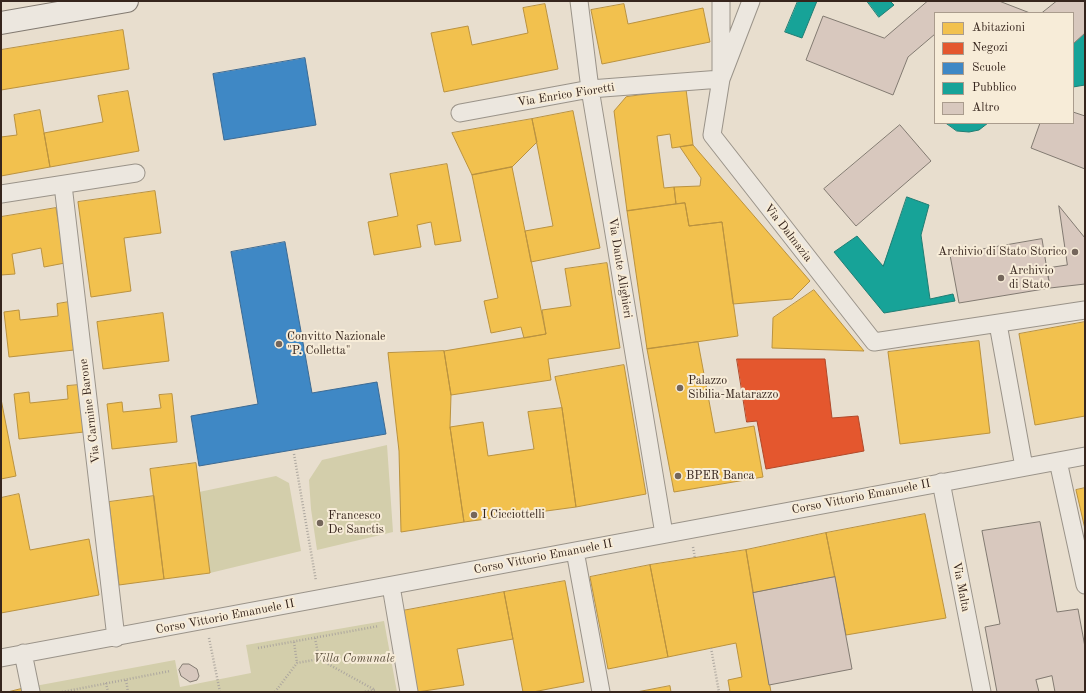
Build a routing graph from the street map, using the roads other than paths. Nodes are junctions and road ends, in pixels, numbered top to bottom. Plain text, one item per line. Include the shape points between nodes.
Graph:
1 (126, 1) edge
2 (579, 1) edge
3 (720, 1) edge
4 (751, 1) edge
5 (1, 23) edge
6 (721, 79) junction
7 (590, 89) junction
8 (460, 113) dead end
9 (136, 172) dead end
10 (63, 185) junction
11 (1, 194) edge
12 (1085, 310) edge
13 (998, 324) junction
14 (1085, 456) edge
15 (1058, 461) junction
16 (1024, 467) junction
17 (941, 482) junction
18 (664, 534) junction
19 (575, 551) junction
20 (1084, 582) edge
21 (391, 586) junction
22 (116, 638) junction
23 (24, 653) junction
24 (1, 658) edge
25 (31, 692) edge
26 (409, 692) edge
27 (601, 692) edge
28 (982, 692) edge

1 - 5 street
2 - 7 street, Via Dante Alighieri
3 - 6 street
4 - 6 street, Via Dalmazia
6 - 7 street, Via Enrico Fioretti
6 - 13 street, Via Dalmazia via 712,135 874,342
7 - 8 street, Via Enrico Fioretti
7 - 18 street, Via Dante Alighieri
9 - 10 street
10 - 11 street
10 - 22 street, Via Carmine Barone
12 - 13 street, Via Dalmazia
13 - 16 street
14 - 15 street, Corso Vittorio Emanuele II
15 - 16 street, Corso Vittorio Emanuele II
15 - 20 street
16 - 17 street, Corso Vittorio Emanuele II
17 - 18 street, Corso Vittorio Emanuele II
17 - 28 street, Via Malta
18 - 19 street, Corso Vittorio Emanuele II
19 - 21 street, Corso Vittorio Emanuele II
19 - 27 street
21 - 22 street, Corso Vittorio Emanuele II
21 - 26 street
22 - 23 street, Corso Vittorio Emanuele II
23 - 24 street, Corso Vittorio Emanuele II
23 - 25 street

